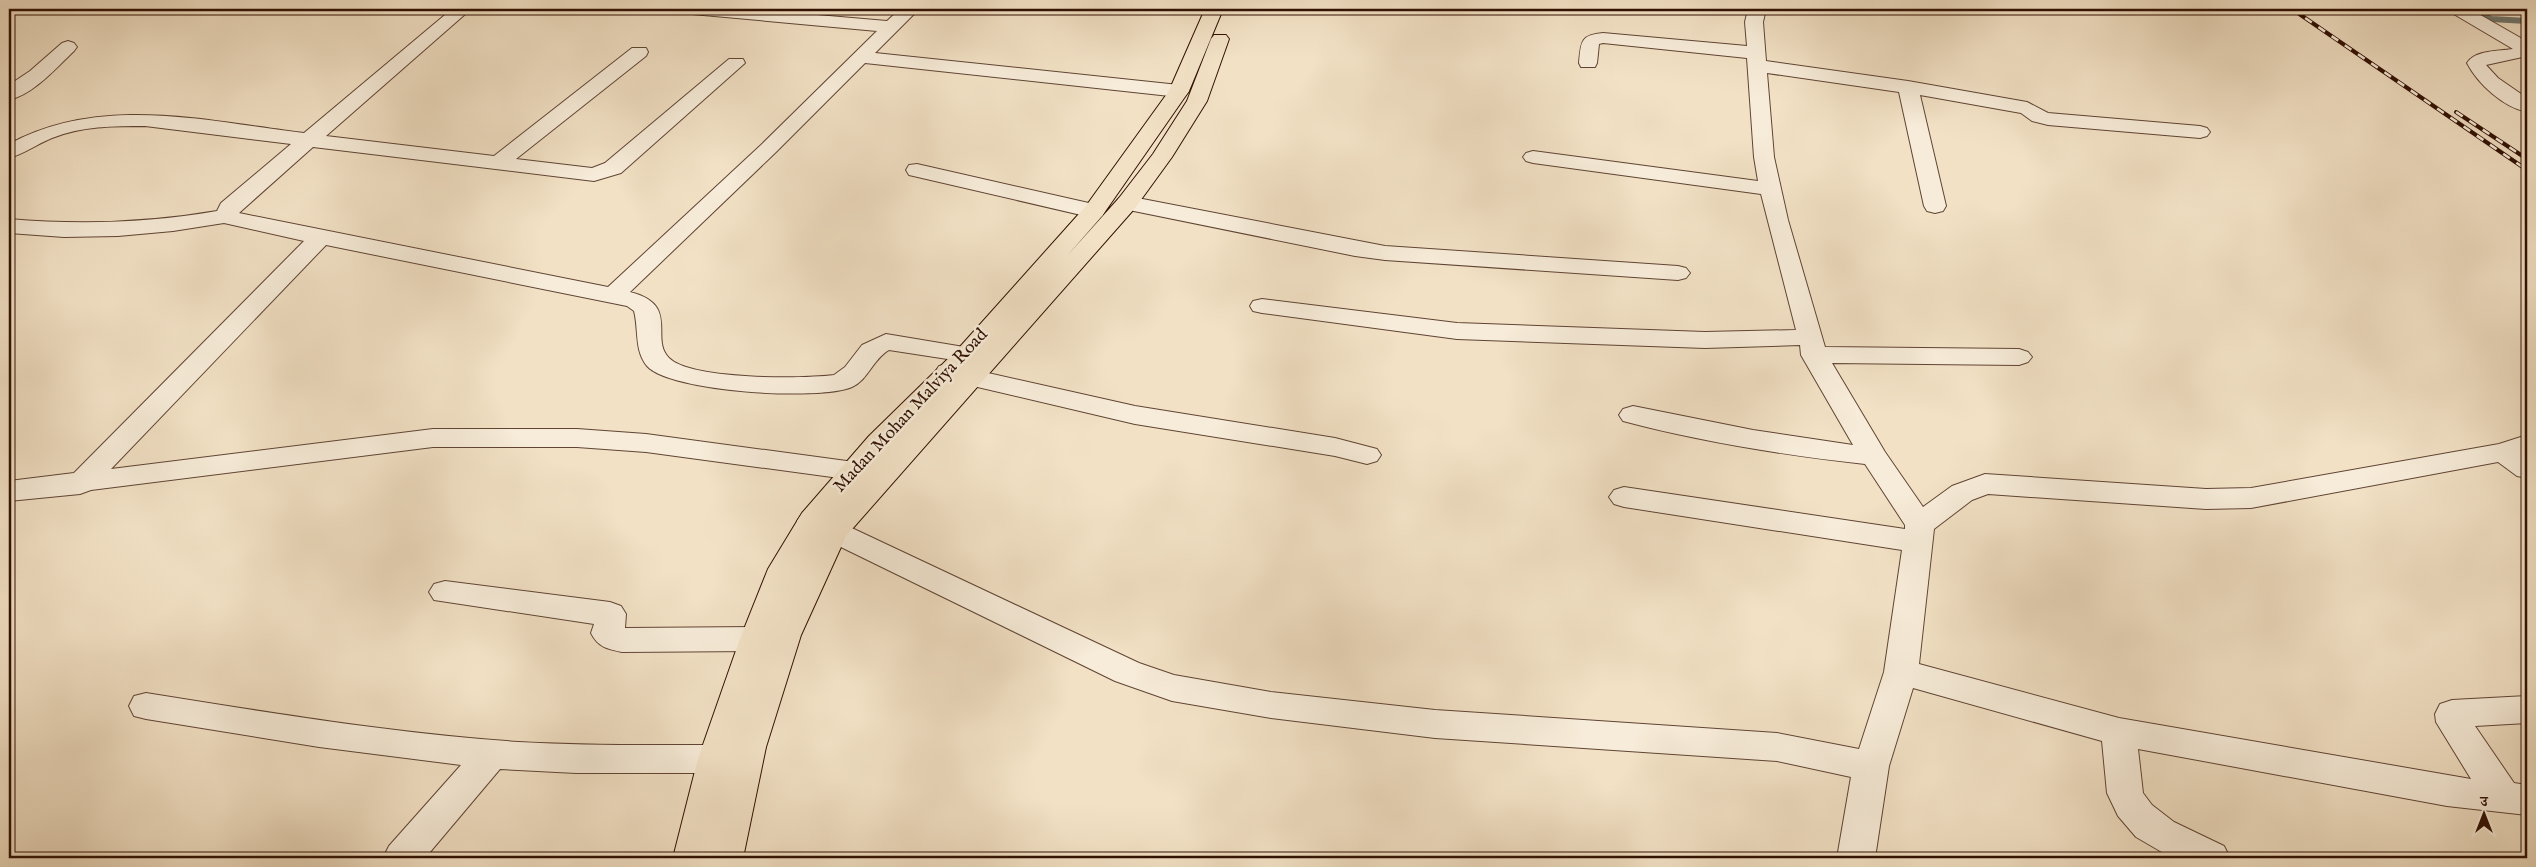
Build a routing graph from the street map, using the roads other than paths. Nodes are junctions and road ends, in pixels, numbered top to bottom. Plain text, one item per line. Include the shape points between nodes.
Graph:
1 (462, 9) edge
2 (692, 9) edge
3 (910, 9) edge
4 (1214, 9) edge
5 (1231, 9) edge
6 (1757, 9) edge
7 (2458, 9) edge
8 (891, 27) junction
9 (2490, 27) junction
10 (2527, 29) edge
11 (68, 47) dead end
12 (639, 52) dead end
13 (2526, 52) edge
14 (861, 58) junction
15 (1758, 60) junction
16 (736, 62) dead end
17 (1588, 62) dead end
18 (1908, 87) junction
19 (1179, 91) junction
20 (9, 94) edge
21 (2527, 106) edge
22 (2200, 132) dead end
23 (309, 140) junction
24 (9, 152) edge
25 (1533, 157) dead end
26 (498, 164) junction
27 (917, 170) dead end
28 (1771, 189) junction
29 (1127, 203) junction
30 (1935, 206) dead end
31 (1094, 211) junction
32 (227, 216) junction
33 (9, 226) edge
34 (321, 237) junction
35 (1678, 274) dead end
36 (613, 295) junction
37 (1262, 306) dead end
38 (1812, 346) junction
39 (2019, 356) dead end
40 (963, 368) junction
41 (1633, 415) dead end
42 (2515, 448) edge
43 (1367, 455) dead end
44 (1874, 456) junction
45 (2527, 469) edge
46 (854, 471) junction
47 (80, 484) junction
48 (9, 491) edge
49 (1624, 497) dead end
50 (823, 525) junction
51 (1919, 533) junction
52 (445, 592) dead end
53 (756, 639) junction
54 (1901, 672) junction
55 (146, 706) dead end
56 (2527, 710) edge
57 (2119, 732) junction
58 (492, 754) junction
59 (716, 760) junction
60 (1871, 766) junction
61 (2515, 798) edge
62 (402, 858) edge
63 (692, 858) edge
64 (724, 858) edge
65 (1856, 858) edge
66 (2211, 858) edge

1 - 23 street
2 - 8 street
3 - 8 street
4 - 19 highway, Madan Mohan Malviya Road
5 - 29 highway, Madan Mohan Malviya Road via 1197,101
6 - 15 street via 1754,22
7 - 9 street
8 - 14 street
9 - 10 street
9 - 13 street
11 - 20 street via 37,75
12 - 26 street
13 - 21 street via 2485,58 2476,63 2488,80
14 - 19 street
14 - 36 street
15 - 17 street via 1603,38 1590,43
15 - 18 street
15 - 28 street via 1764,156
16 - 26 street via 613,168 603,173 584,175
18 - 22 street via 2027,108 2048,119
18 - 30 street
19 - 31 highway, Madan Mohan Malviya Road
23 - 24 street via 115,119 76,122 56,128
23 - 26 street
23 - 32 street via 230,208
25 - 28 street
27 - 31 street
28 - 38 street
29 - 35 street via 1385,253
29 - 40 highway, Madan Mohan Malviya Road
31 - 40 highway, Madan Mohan Malviya Road
32 - 33 street via 146,228 87,231
32 - 34 street via 237,221
34 - 36 street
34 - 47 street
36 - 40 street via 640,303 648,311 652,352 663,367 686,376 718,381 828,384 844,381 867,352 886,342
37 - 38 street via 1456,331
38 - 39 street
38 - 44 street
40 - 43 street via 1135,415
40 - 46 highway, Madan Mohan Malviya Road
40 - 50 highway, Madan Mohan Malviya Road
41 - 44 street via 1721,435
42 - 45 street
42 - 51 street via 2251,498 2206,499 1985,484 1962,493
44 - 51 street
46 - 47 street via 646,443 577,438 433,438
46 - 50 highway, Madan Mohan Malviya Road
47 - 48 street
49 - 51 street
50 - 53 highway, Madan Mohan Malviya Road via 783,569
50 - 60 street via 1127,672 1172,688 1271,705 1435,724 1777,747
50 - 64 highway, Madan Mohan Malviya Road via 748,747
51 - 54 street
52 - 53 street via 610,614 608,633 622,640
53 - 59 highway, Madan Mohan Malviya Road
54 - 57 street
54 - 60 street
55 - 58 street via 311,733
56 - 61 street via 2452,714 2453,722
57 - 61 street via 2447,791
57 - 66 street via 2125,793 2136,812 2166,839
58 - 59 street via 544,758
58 - 62 street
59 - 63 highway, Madan Mohan Malviya Road
60 - 65 street

